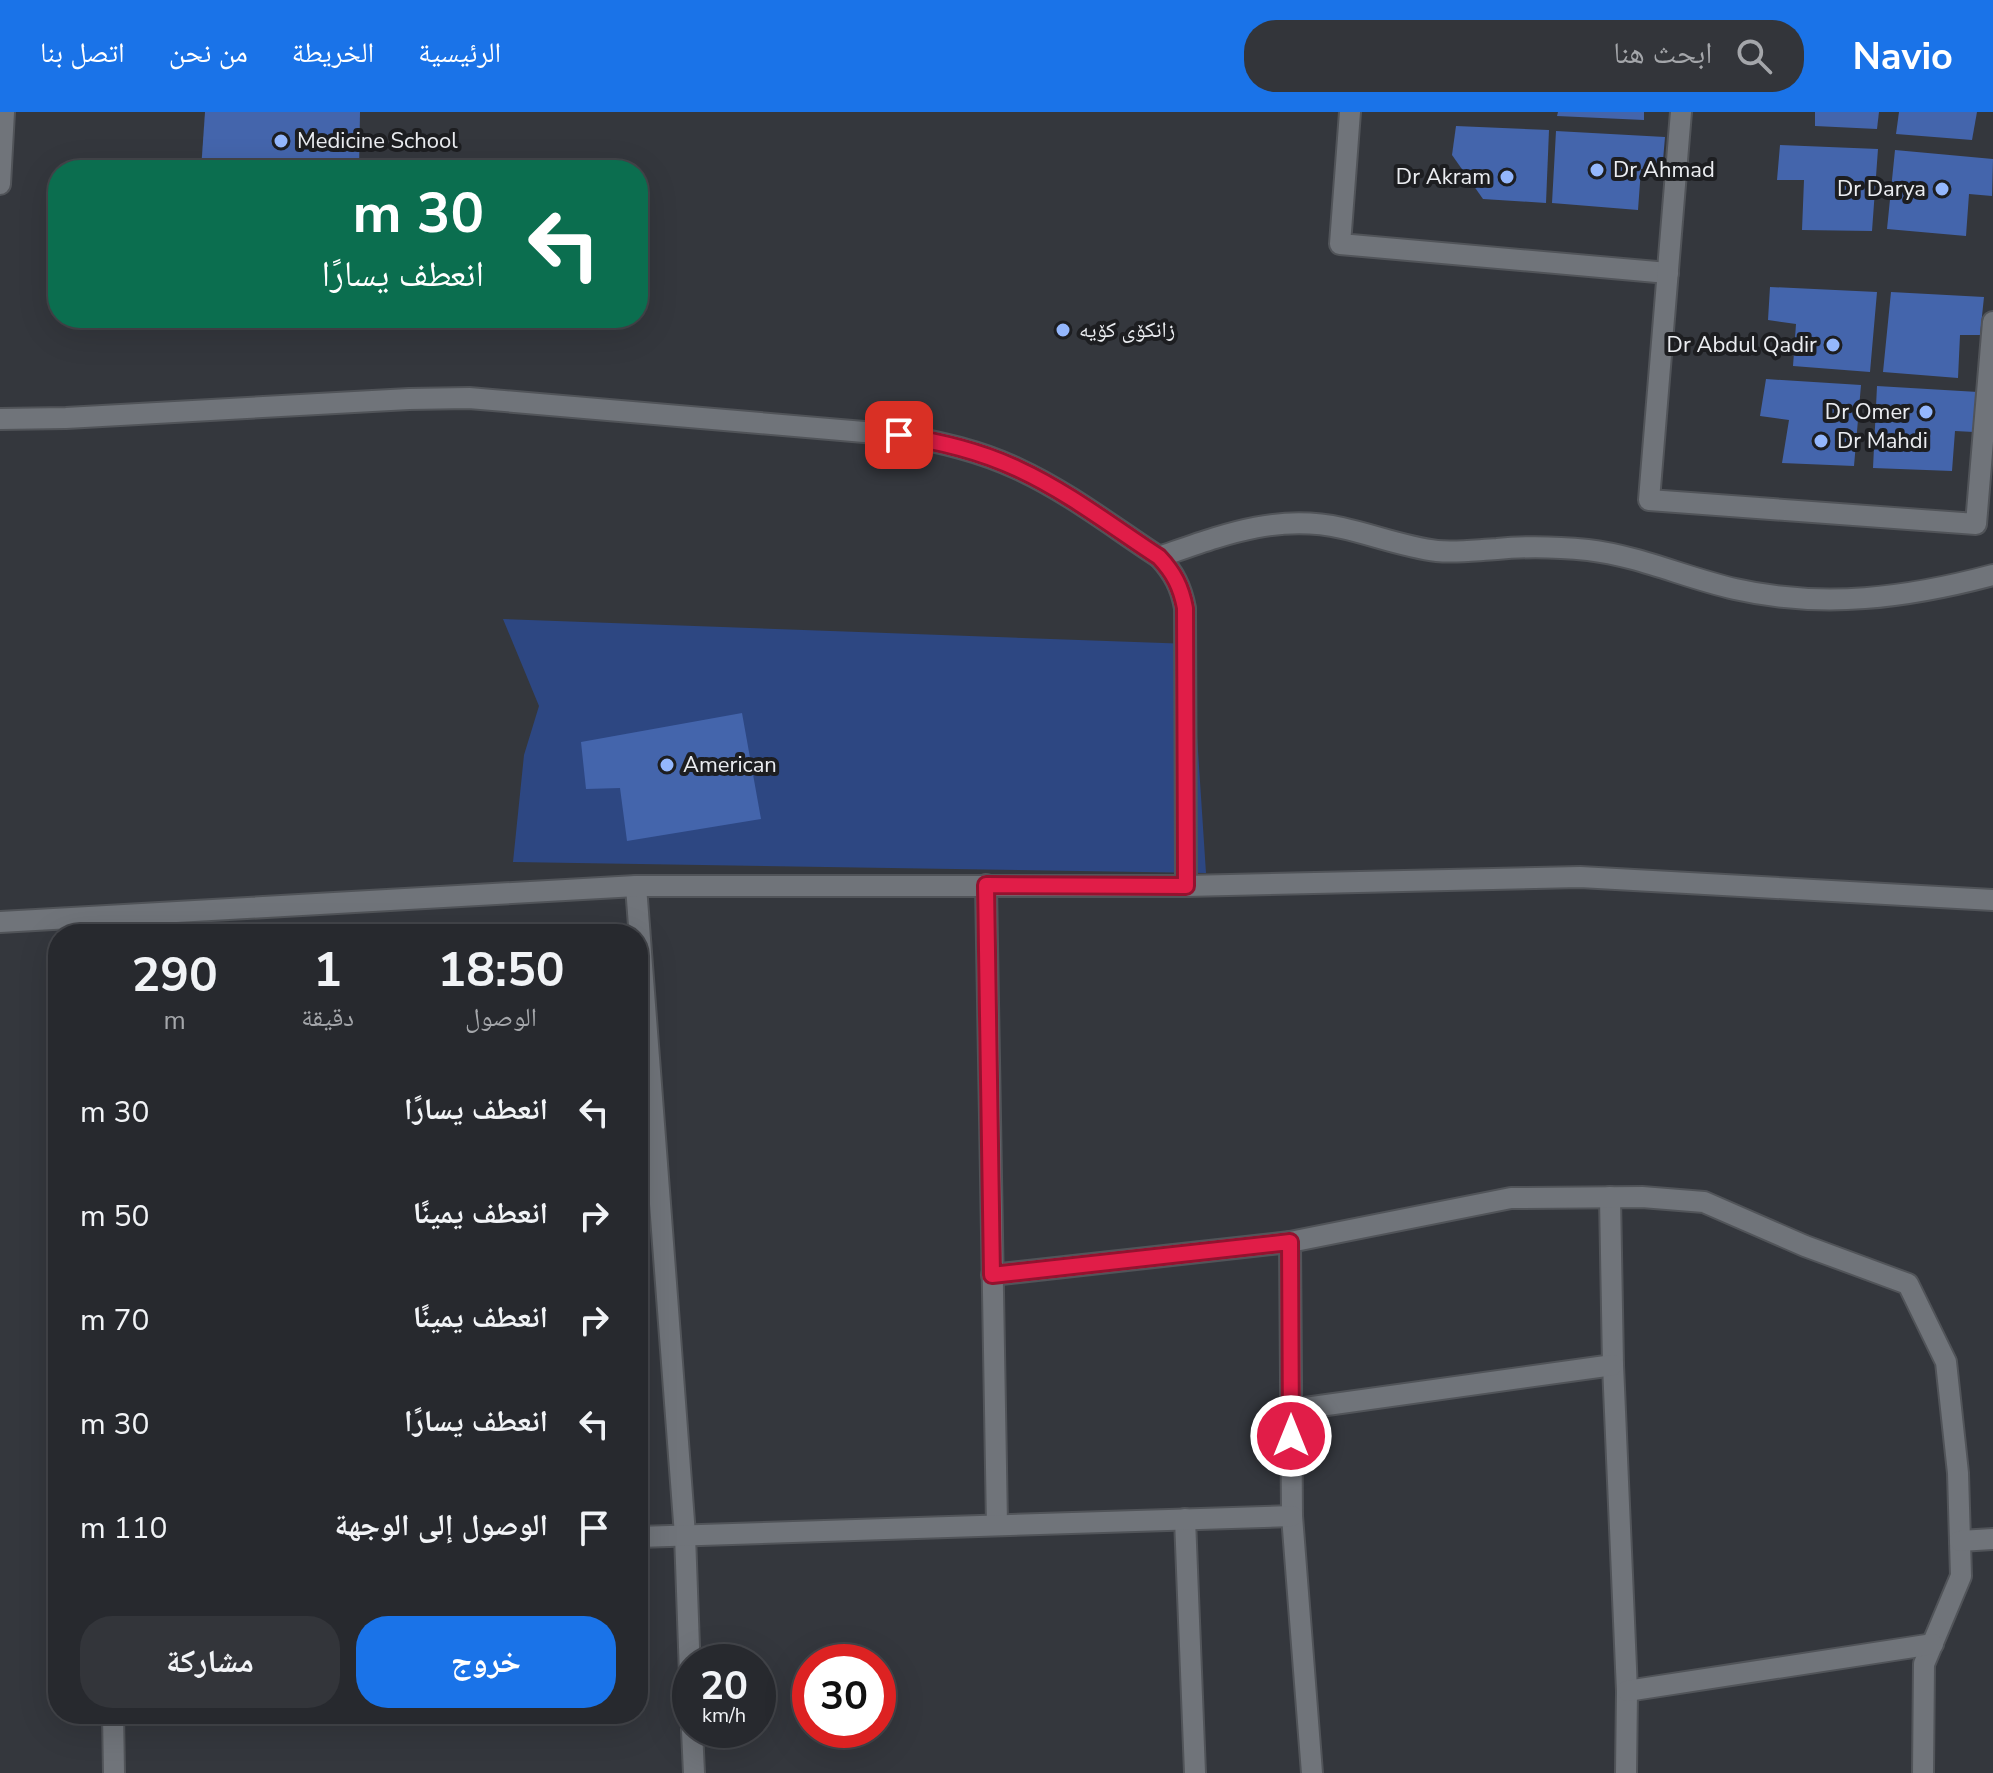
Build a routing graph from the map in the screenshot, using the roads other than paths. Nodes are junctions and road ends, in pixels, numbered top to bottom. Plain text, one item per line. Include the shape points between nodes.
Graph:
1 (4, 112) edge
2 (1350, 112) edge
3 (1681, 112) edge
4 (0, 184) edge
5 (1668, 273) junction
6 (1993, 322) edge
7 (0, 419) edge
8 (1159, 557) junction
9 (1993, 575) edge
10 (986, 885) junction
11 (636, 886) junction
12 (1186, 886) junction
13 (1993, 900) edge
14 (0, 922) edge
15 (95, 924) edge
16 (639, 924) edge
17 (48, 925) edge
18 (648, 1045) edge
19 (1610, 1197) junction
20 (1290, 1242) junction
21 (992, 1275) junction
22 (1613, 1365) junction
23 (1291, 1410) junction
24 (1292, 1516) junction
25 (1185, 1519) junction
26 (997, 1525) junction
27 (685, 1535) junction
28 (648, 1537) edge
29 (1993, 1539) edge
30 (1960, 1541) junction
31 (689, 1644) edge
32 (1933, 1644) junction
33 (1627, 1691) junction
34 (113, 1724) edge
35 (693, 1748) edge
36 (114, 1773) edge
37 (694, 1773) edge
38 (1195, 1773) edge
39 (1312, 1773) edge
40 (1626, 1773) edge
41 (1923, 1773) edge

1 - 4 street
2 - 5 street via 1340,244
3 - 5 street
5 - 6 street via 1649,500 1976,524
7 - 8 street via 469,398 899,435 979,453 1018,469
8 - 9 street via 1246,528 1285,523 1339,527 1445,552 1542,546 1591,551 1784,598 1883,598
8 - 12 street via 1172,571 1185,608
10 - 11 street
10 - 12 street
10 - 21 street
11 - 15 street
11 - 16 street
12 - 13 street via 1580,877
14 - 17 street
18 - 27 street
19 - 20 street via 1511,1198
19 - 22 street
19 - 30 street via 1704,1202 1908,1284 1946,1362
20 - 21 street
20 - 23 street
21 - 26 street
22 - 23 street
22 - 33 street
23 - 24 street
24 - 25 street
24 - 39 street
25 - 26 street
25 - 38 street
26 - 27 street
27 - 28 street
27 - 31 street
29 - 30 street
30 - 32 street via 1961,1576
32 - 33 street
32 - 41 street via 1924,1664
33 - 40 street
34 - 36 street
35 - 37 street

